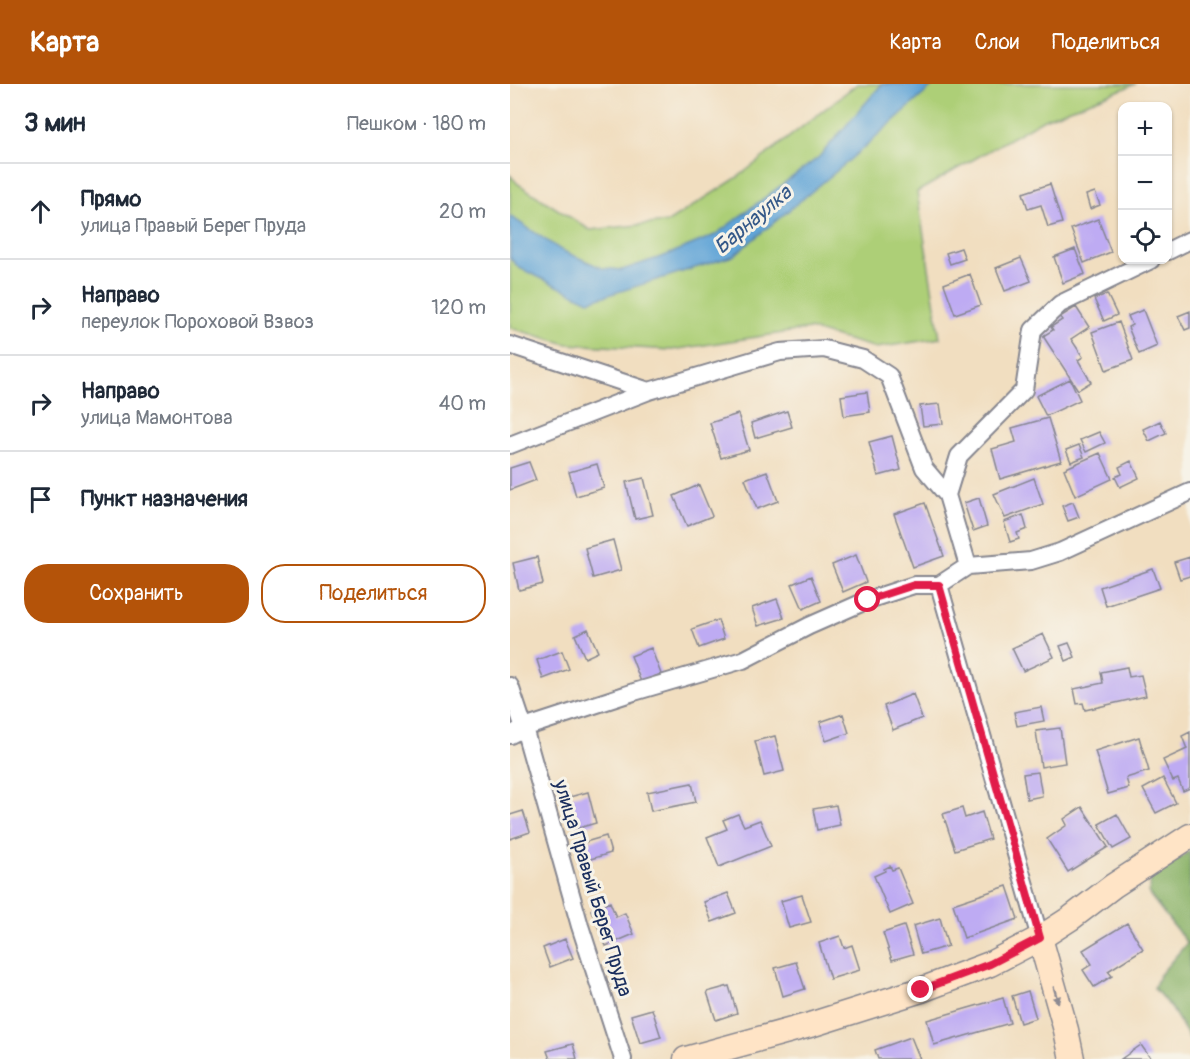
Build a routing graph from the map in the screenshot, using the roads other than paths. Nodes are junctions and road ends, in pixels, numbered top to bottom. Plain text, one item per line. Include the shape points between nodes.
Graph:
1 (1190, 240) edge
2 (1172, 249) edge
3 (1143, 264) edge
4 (510, 345) edge
5 (649, 392) junction
6 (510, 445) edge
7 (1190, 492) edge
8 (947, 495) junction
9 (968, 566) junction
10 (939, 585) junction
11 (510, 686) edge
12 (517, 732) edge
13 (1190, 836) edge
14 (1040, 938) junction
15 (623, 1059) edge
16 (686, 1059) edge
17 (1072, 1059) edge

1 - 2 street
3 - 8 street via 1060,304 1033,330 1024,390 958,456
4 - 5 street
5 - 6 street
5 - 8 street via 780,352 824,349 863,359 889,376 924,468
7 - 9 street via 1060,552 1031,561
8 - 9 street
9 - 10 street
10 - 12 street via 914,585 868,600 743,660
10 - 14 street
11 - 12 street, улица Правый Берег Пруда
12 - 15 street, улица Правый Берег Пруда
13 - 14 main road
14 - 16 main road via 990,964 921,990
14 -> 17 main road

